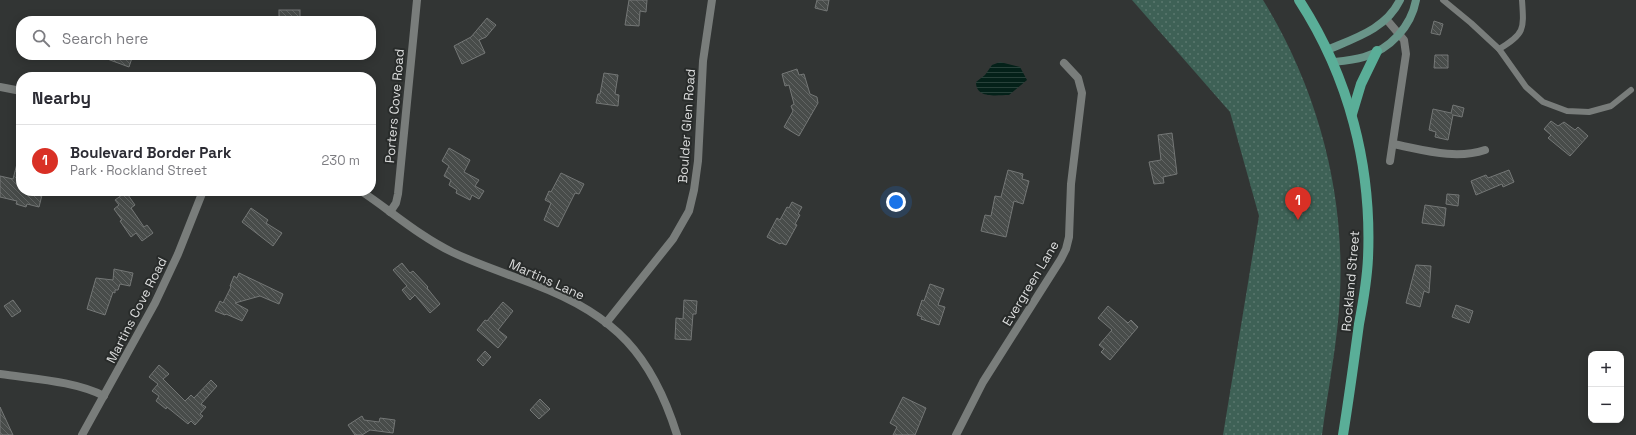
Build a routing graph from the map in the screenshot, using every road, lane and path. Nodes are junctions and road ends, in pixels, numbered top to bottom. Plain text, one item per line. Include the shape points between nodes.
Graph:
1 (417, 0) edge
2 (712, 0) edge
3 (1299, 0) edge
4 (1400, 0) edge
5 (1416, 0) edge
6 (1443, 0) edge
7 (1522, 0) edge
8 (1387, 20) junction
9 (1400, 34) junction
10 (1499, 49) junction
11 (1327, 50) junction
12 (1377, 51) junction
13 (1333, 62) junction
14 (1064, 63) dead end
15 (0, 87) edge
16 (1631, 90) dead end
17 (16, 91) edge
18 (1352, 114) junction
19 (1393, 144) junction
20 (1485, 150) dead end
21 (1390, 161) dead end
22 (201, 196) edge
23 (368, 196) edge
24 (390, 212) junction
25 (606, 323) junction
26 (0, 374) edge
27 (104, 396) junction
28 (82, 435) edge
29 (678, 435) edge
30 (956, 435) edge
31 (1343, 435) edge

1 - 24 street, Porters Cove Road via 398,194
2 - 25 street, Boulder Glen Road via 703,61 698,161 689,211 673,239
3 - 11 main road, Rockland Street
4 - 8 main road
5 - 9 main road via 1412,14
6 - 10 lane
7 - 10 lane via 1523,26 1520,33
8 - 9 street
8 - 11 main road via 1372,30
9 - 12 main road
9 - 19 street via 1406,54
10 - 16 lane via 1526,87 1543,102 1567,111 1589,112 1611,106
11 - 13 main road, Rockland Street
12 - 13 main road via 1364,57
12 - 18 main road via 1364,76
13 - 18 main road, Rockland Street
14 - 30 street, Evergreen Lane via 1078,78 1082,92 1066,249 983,382
15 - 17 street
18 - 31 main road, Rockland Street via 1364,170 1368,240 1365,285
19 - 20 street via 1446,154 1469,154
19 - 21 street
22 - 27 street, Martins Cove Road via 164,286
23 - 24 street, Martins Lane
24 - 25 street, Martins Lane via 451,251 551,291
25 - 29 street, Martins Lane via 632,346 651,372
26 - 27 street via 78,386
27 - 28 street, Martins Cove Road

